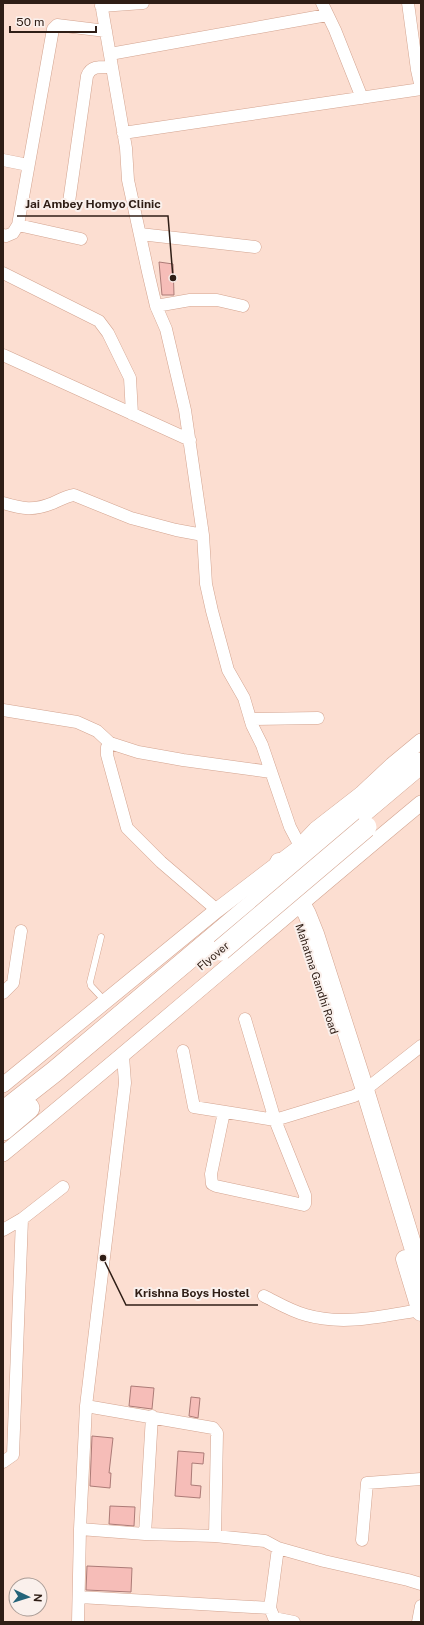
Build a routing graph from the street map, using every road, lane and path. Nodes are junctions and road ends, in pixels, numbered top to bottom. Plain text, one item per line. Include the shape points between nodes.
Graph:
1 (144, 3) edge
2 (322, 3) edge
3 (408, 3) edge
4 (101, 4) edge
5 (327, 15) junction
6 (106, 30) junction
7 (110, 54) junction
8 (112, 67) junction
9 (421, 88) edge
10 (362, 98) junction
11 (123, 133) junction
12 (3, 160) edge
13 (28, 165) junction
14 (69, 202) dead end
15 (18, 225) junction
16 (140, 234) junction
17 (3, 235) edge
18 (81, 239) dead end
19 (255, 247) dead end
20 (3, 273) edge
21 (156, 306) junction
22 (243, 306) dead end
23 (3, 355) edge
24 (132, 414) junction
25 (190, 440) junction
26 (3, 503) edge
27 (203, 535) junction
28 (3, 710) edge
29 (318, 718) dead end
30 (250, 719) junction
31 (421, 741) edge
32 (110, 743) junction
33 (421, 763) edge
34 (271, 772) junction
35 (421, 781) edge
36 (421, 803) edge
37 (300, 846) junction
38 (283, 869) junction
39 (300, 903) junction
40 (216, 910) junction
41 (21, 931) dead end
42 (101, 938) dead end
43 (3, 993) edge
44 (105, 1001) junction
45 (245, 1019) dead end
46 (421, 1046) edge
47 (183, 1051) dead end
48 (123, 1056) junction
49 (3, 1085) edge
50 (360, 1093) junction
51 (3, 1112) edge
52 (224, 1112) junction
53 (275, 1120) junction
54 (3, 1130) edge
55 (3, 1154) edge
56 (63, 1187) dead end
57 (22, 1219) junction
58 (3, 1230) edge
59 (421, 1273) edge
60 (264, 1296) dead end
61 (421, 1311) edge
62 (86, 1406) junction
63 (152, 1416) junction
64 (3, 1462) edge
65 (421, 1480) edge
66 (80, 1529) junction
67 (144, 1534) junction
68 (215, 1536) junction
69 (362, 1540) dead end
70 (278, 1548) junction
71 (421, 1584) edge
72 (79, 1597) junction
73 (421, 1606) edge
74 (273, 1616) edge
75 (78, 1622) edge
76 (294, 1622) edge
77 (418, 1622) edge

1 - 4 street
2 - 5 street
3 - 9 street
4 - 6 street
5 - 7 street
5 - 10 street
6 - 7 street
6 - 13 street via 57,25 53,29
7 - 8 street
8 - 11 street
8 - 14 street via 95,68 87,76
9 - 10 street
10 - 11 street
11 - 16 street via 128,180
12 - 13 street
13 - 15 street
15 - 17 street via 13,233
15 - 18 street
16 - 19 street
16 - 21 street
20 - 24 street via 99,320 130,378
21 - 22 street via 190,300 216,300
21 - 25 street via 166,329
23 - 24 street
24 - 25 street
25 - 27 street
26 - 27 street via 32,509 74,495 131,518
27 - 30 street via 206,584 212,611 228,670 244,698
28 - 32 street via 77,722 97,731
29 - 30 street
30 - 34 street
31 - 37 street via 316,829
32 - 34 street via 138,752
32 - 40 street via 107,747 108,755 127,828
33 - 38 highway
34 - 37 street via 290,827
35 - 54 highway, Flyover, bridge
36 - 39 street
37 - 38 street
38 - 39 main road, Mahatma Gandhi Road
38 - 40 street
38 - 51 highway via 54,1072
39 - 48 street
39 - 50 main road, Mahatma Gandhi Road via 315,934
40 - 44 street
41 - 43 street via 13,983
42 - 44 lane via 90,982
44 - 49 street
45 - 53 street
46 - 50 street
47 - 52 street via 194,1107
48 - 55 street
48 - 62 street via 125,1083
50 - 53 street
50 - 59 main road, Mahatma Gandhi Road
50 - 61 main road, Mahatma Gandhi Road
52 - 53 street
52 - 53 street via 211,1174 212,1184 304,1205 305,1195
56 - 57 street
57 - 58 street
57 - 64 street via 13,1455
60 - 61 street via 302,1314 338,1320
62 - 63 street
62 - 66 street
63 - 67 street
63 - 68 street via 213,1428 218,1433
65 - 69 street via 367,1483
66 - 67 street
66 - 72 street
67 - 68 street
68 - 70 street via 265,1541
70 - 71 street
70 - 74 street
72 - 74 street
72 - 75 street
73 - 77 street
74 - 76 street

